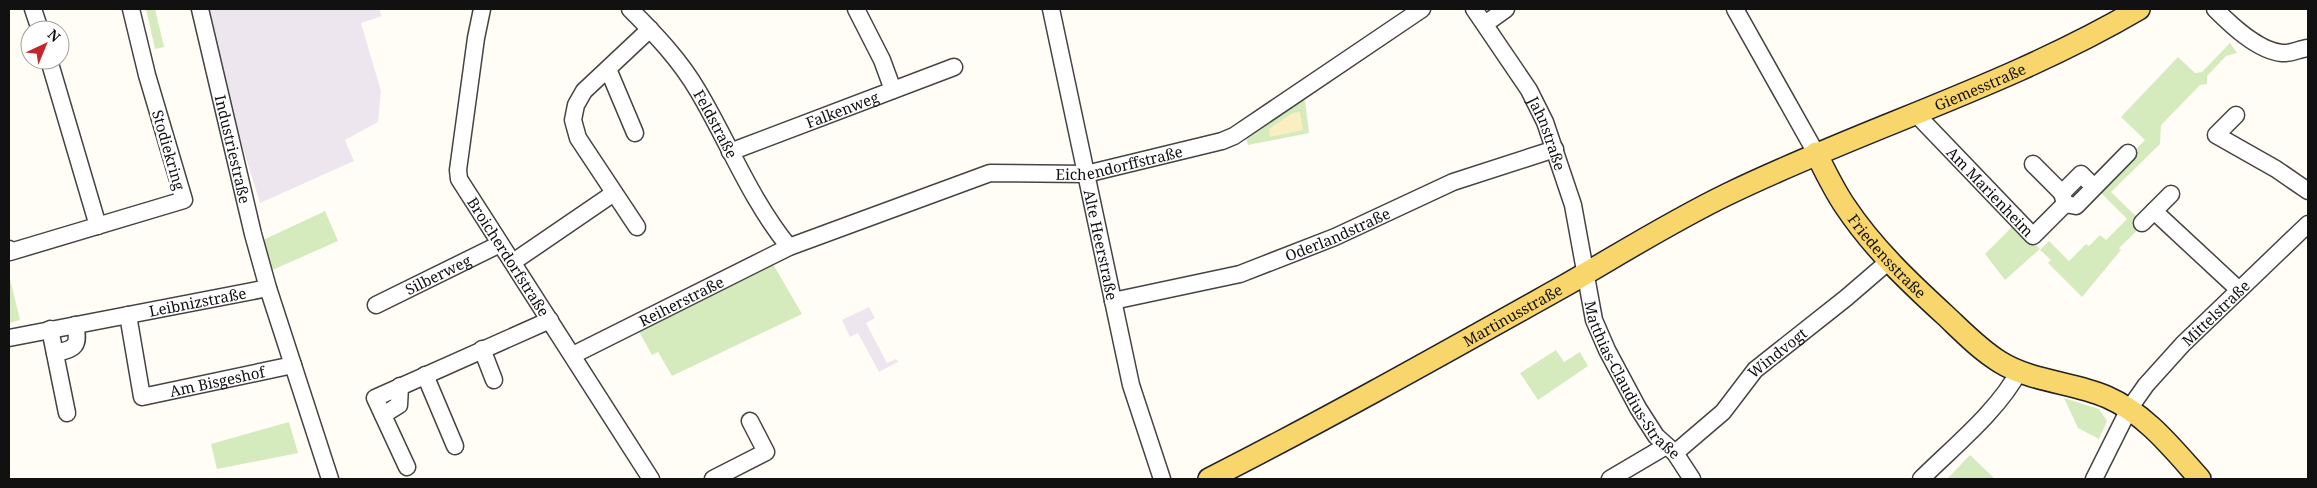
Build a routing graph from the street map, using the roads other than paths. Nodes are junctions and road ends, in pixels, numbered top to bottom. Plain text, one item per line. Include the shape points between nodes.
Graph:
1 (132, 9) edge
2 (200, 9) edge
3 (482, 9) edge
4 (630, 9) edge
5 (856, 9) edge
6 (1051, 9) edge
7 (1422, 9) edge
8 (1474, 9) edge
9 (1506, 9) edge
10 (1735, 9) edge
11 (2139, 9) edge
12 (2215, 9) edge
13 (1485, 24) junction
14 (650, 29) junction
15 (2308, 48) edge
16 (954, 67) dead end
17 (608, 68) junction
18 (52, 70) edge
19 (893, 90) junction
20 (1917, 114) junction
21 (2236, 115) dead end
22 (635, 133) dead end
23 (1555, 149) junction
24 (730, 152) junction
25 (1816, 153) junction
26 (2128, 153) dead end
27 (2033, 164) dead end
28 (1086, 174) junction
29 (2308, 191) edge
30 (614, 193) junction
31 (2172, 194) dead end
32 (2064, 198) junction
33 (2154, 211) junction
34 (2142, 223) dead end
35 (2308, 224) edge
36 (98, 226) junction
37 (637, 227) dead end
38 (500, 244) junction
39 (789, 246) junction
40 (9, 249) edge
41 (1889, 261) junction
42 (513, 262) junction
43 (1585, 274) junction
44 (268, 288) junction
45 (2239, 290) junction
46 (1113, 301) junction
47 (376, 305) dead end
48 (128, 315) junction
49 (550, 320) junction
50 (75, 325) junction
51 (50, 330) junction
52 (9, 338) edge
53 (482, 349) junction
54 (55, 353) junction
55 (573, 355) junction
56 (293, 365) junction
57 (2019, 371) junction
58 (425, 374) junction
59 (494, 380) dead end
60 (142, 397) joint
61 (2129, 409) junction
62 (67, 413) dead end
63 (750, 421) dead end
64 (455, 446) dead end
65 (1671, 450) junction
66 (406, 467) dead end
67 (330, 479) edge
68 (651, 479) edge
69 (712, 479) edge
70 (1162, 479) edge
71 (1209, 479) edge
72 (1610, 479) edge
73 (1692, 479) edge
74 (1920, 479) edge
75 (2094, 479) edge
76 (2200, 479) edge

1 - 36 street, Stodiekring via 147,74 184,200
2 - 44 street, Industriestraße
3 - 38 street, Broicherdorfstraße via 458,175
4 - 14 street, Feldstraße
5 - 19 street
6 - 28 street, Alte Heerstraße
7 - 28 street, Eichendorffstraße via 1234,136 1212,145
8 - 13 street, Jahnstraße
9 - 13 street
10 - 25 street, Friedensstraße
11 - 20 main road, Giemesstraße via 2058,54
12 - 15 street via 2238,32 2272,50 2282,54
13 - 23 street, Jahnstraße via 1533,98
14 - 17 street
14 - 24 street, Feldstraße via 691,80
16 - 19 street, Falkenweg
17 - 22 street
17 - 30 street via 578,101 573,126
18 - 36 street
19 - 24 street, Falkenweg
20 - 25 main road, Giemesstraße
20 - 32 street, Am Marienheim via 2033,236
21 - 29 street via 2216,134
23 - 43 street, Jahnstraße via 1573,205
23 - 46 street, Oderlandstraße via 1453,182 1335,237 1240,274
24 - 39 street, Feldstraße via 764,213
25 - 41 main road, Friedensstraße via 1845,206
25 - 43 main road, Martinusstraße via 1693,212
26 - 32 street, Am Marienheim via 2094,187 2081,174
27 - 32 street
28 - 39 street, Eichendorffstraße via 990,173
28 - 46 street, Alte Heerstraße
30 - 37 street
30 - 42 street
31 - 33 street
33 - 34 street
33 - 45 street
35 - 45 street, Mittelstraße
36 - 40 street, Stodiekring via 10,252
38 - 42 street, Broicherdorfstraße
38 - 47 street, Silberweg
39 - 55 street, Reiherstraße
41 - 57 main road, Friedensstraße via 1971,339 2000,362
41 - 65 street, Windvogt via 1755,370 1723,412
42 - 49 street, Broicherdorfstraße
43 - 65 street, Matthias-Claudius-Straße via 1594,320 1607,350 1638,408
43 - 71 main road, Martinusstraße via 1309,429
44 - 48 street, Leibnizstraße
44 - 56 street
45 - 61 street, Mittelstraße via 2162,366
46 - 70 street, Alte Heerstraße via 1131,385
48 - 50 street, Leibnizstraße
48 - 60 street, Leibnizstraße
49 - 53 street
49 - 55 street, Broicherdorfstraße
50 - 51 street, Leibnizstraße
50 - 54 street via 76,344 69,350
51 - 52 street, Leibnizstraße
51 - 54 street
53 - 58 street
53 - 59 street
54 - 62 street
55 - 68 street, Broicherdorfstraße
56 - 60 street, Am Bisgeshof
56 - 67 street
57 - 61 main road, Friedensstraße via 2091,392
57 - 74 street via 1994,406
58 - 64 street
58 - 66 street via 375,398
61 - 75 street, Mittelstraße
61 - 76 main road, Friedensstraße via 2151,427
63 - 69 street via 766,452
65 - 72 street, Windvogt
65 - 73 street, Matthias-Claudius-Straße

